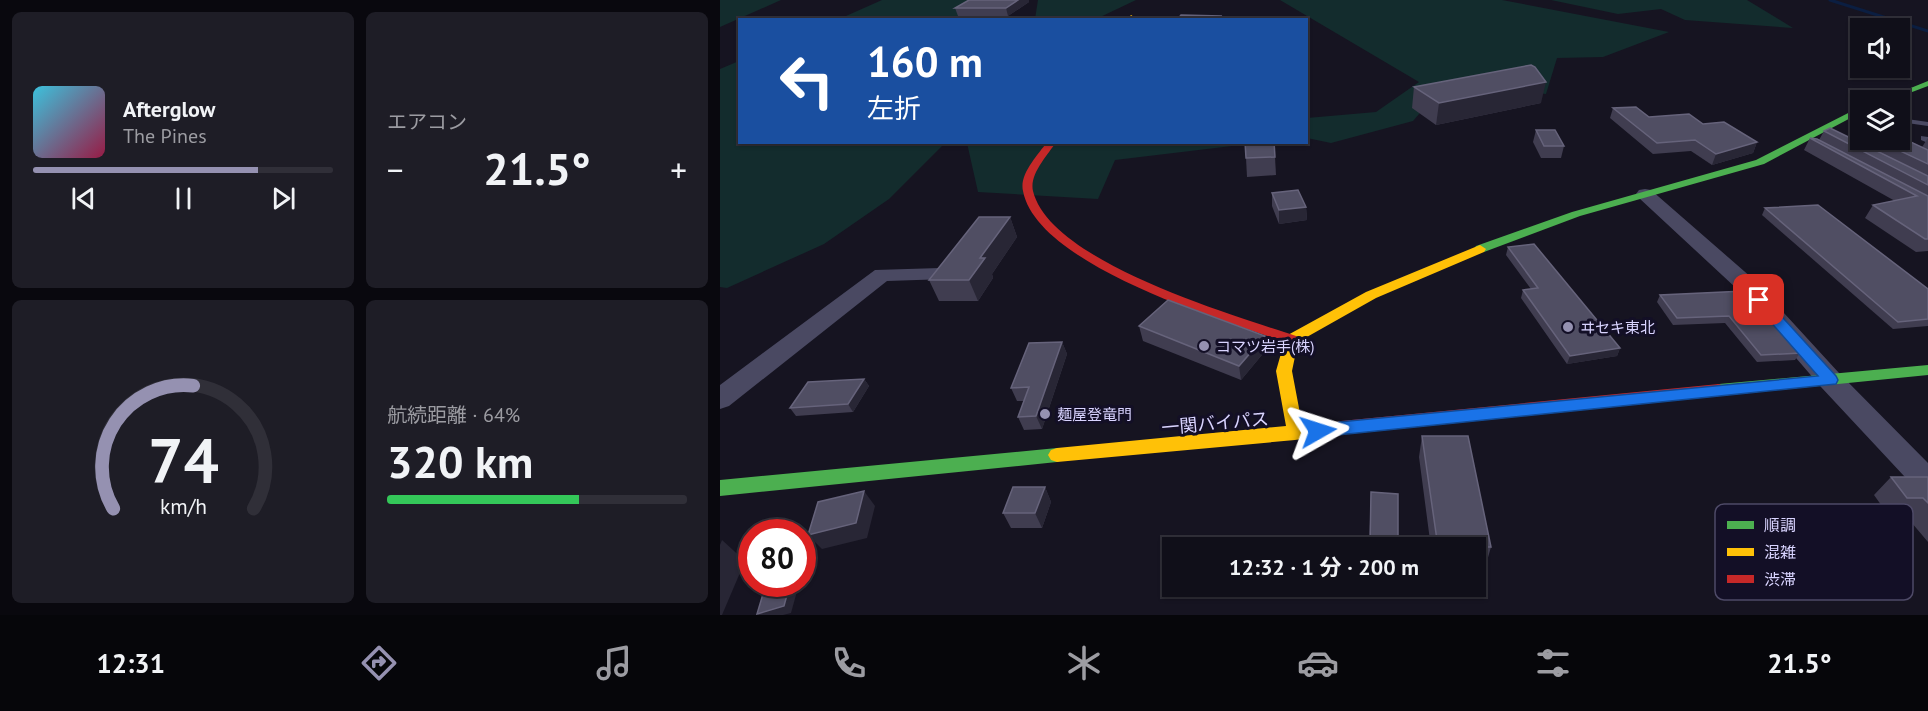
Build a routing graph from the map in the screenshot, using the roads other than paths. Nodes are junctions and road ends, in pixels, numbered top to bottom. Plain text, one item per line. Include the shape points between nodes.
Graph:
1 (1928, 83) edge
2 (1910, 90) edge
3 (1850, 114) edge
4 (1910, 121) dead end
5 (1928, 124) edge
6 (1051, 144) edge
7 (1804, 144) dead end
8 (1815, 147) edge
9 (1645, 194) junction
10 (940, 274) edge
11 (1291, 339) junction
12 (1928, 370) edge
13 (1830, 380) junction
14 (720, 399) edge
15 (1294, 433) junction
16 (1928, 482) edge
17 (720, 488) edge

1 - 2 main road
3 - 9 main road via 1823,134 1762,162
4 - 5 lane
6 - 11 main road via 1032,174 1027,189 1030,206 1073,247 1107,268 1176,298
7 - 8 lane
9 - 11 main road via 1583,211 1477,250 1351,303
9 - 13 street via 1744,283
10 - 14 street via 882,275
11 - 15 main road via 1284,371
12 - 13 main road, 一関バイパス
13 - 15 main road, 一関バイパス
13 - 16 street
15 - 17 main road, 一関バイパス

